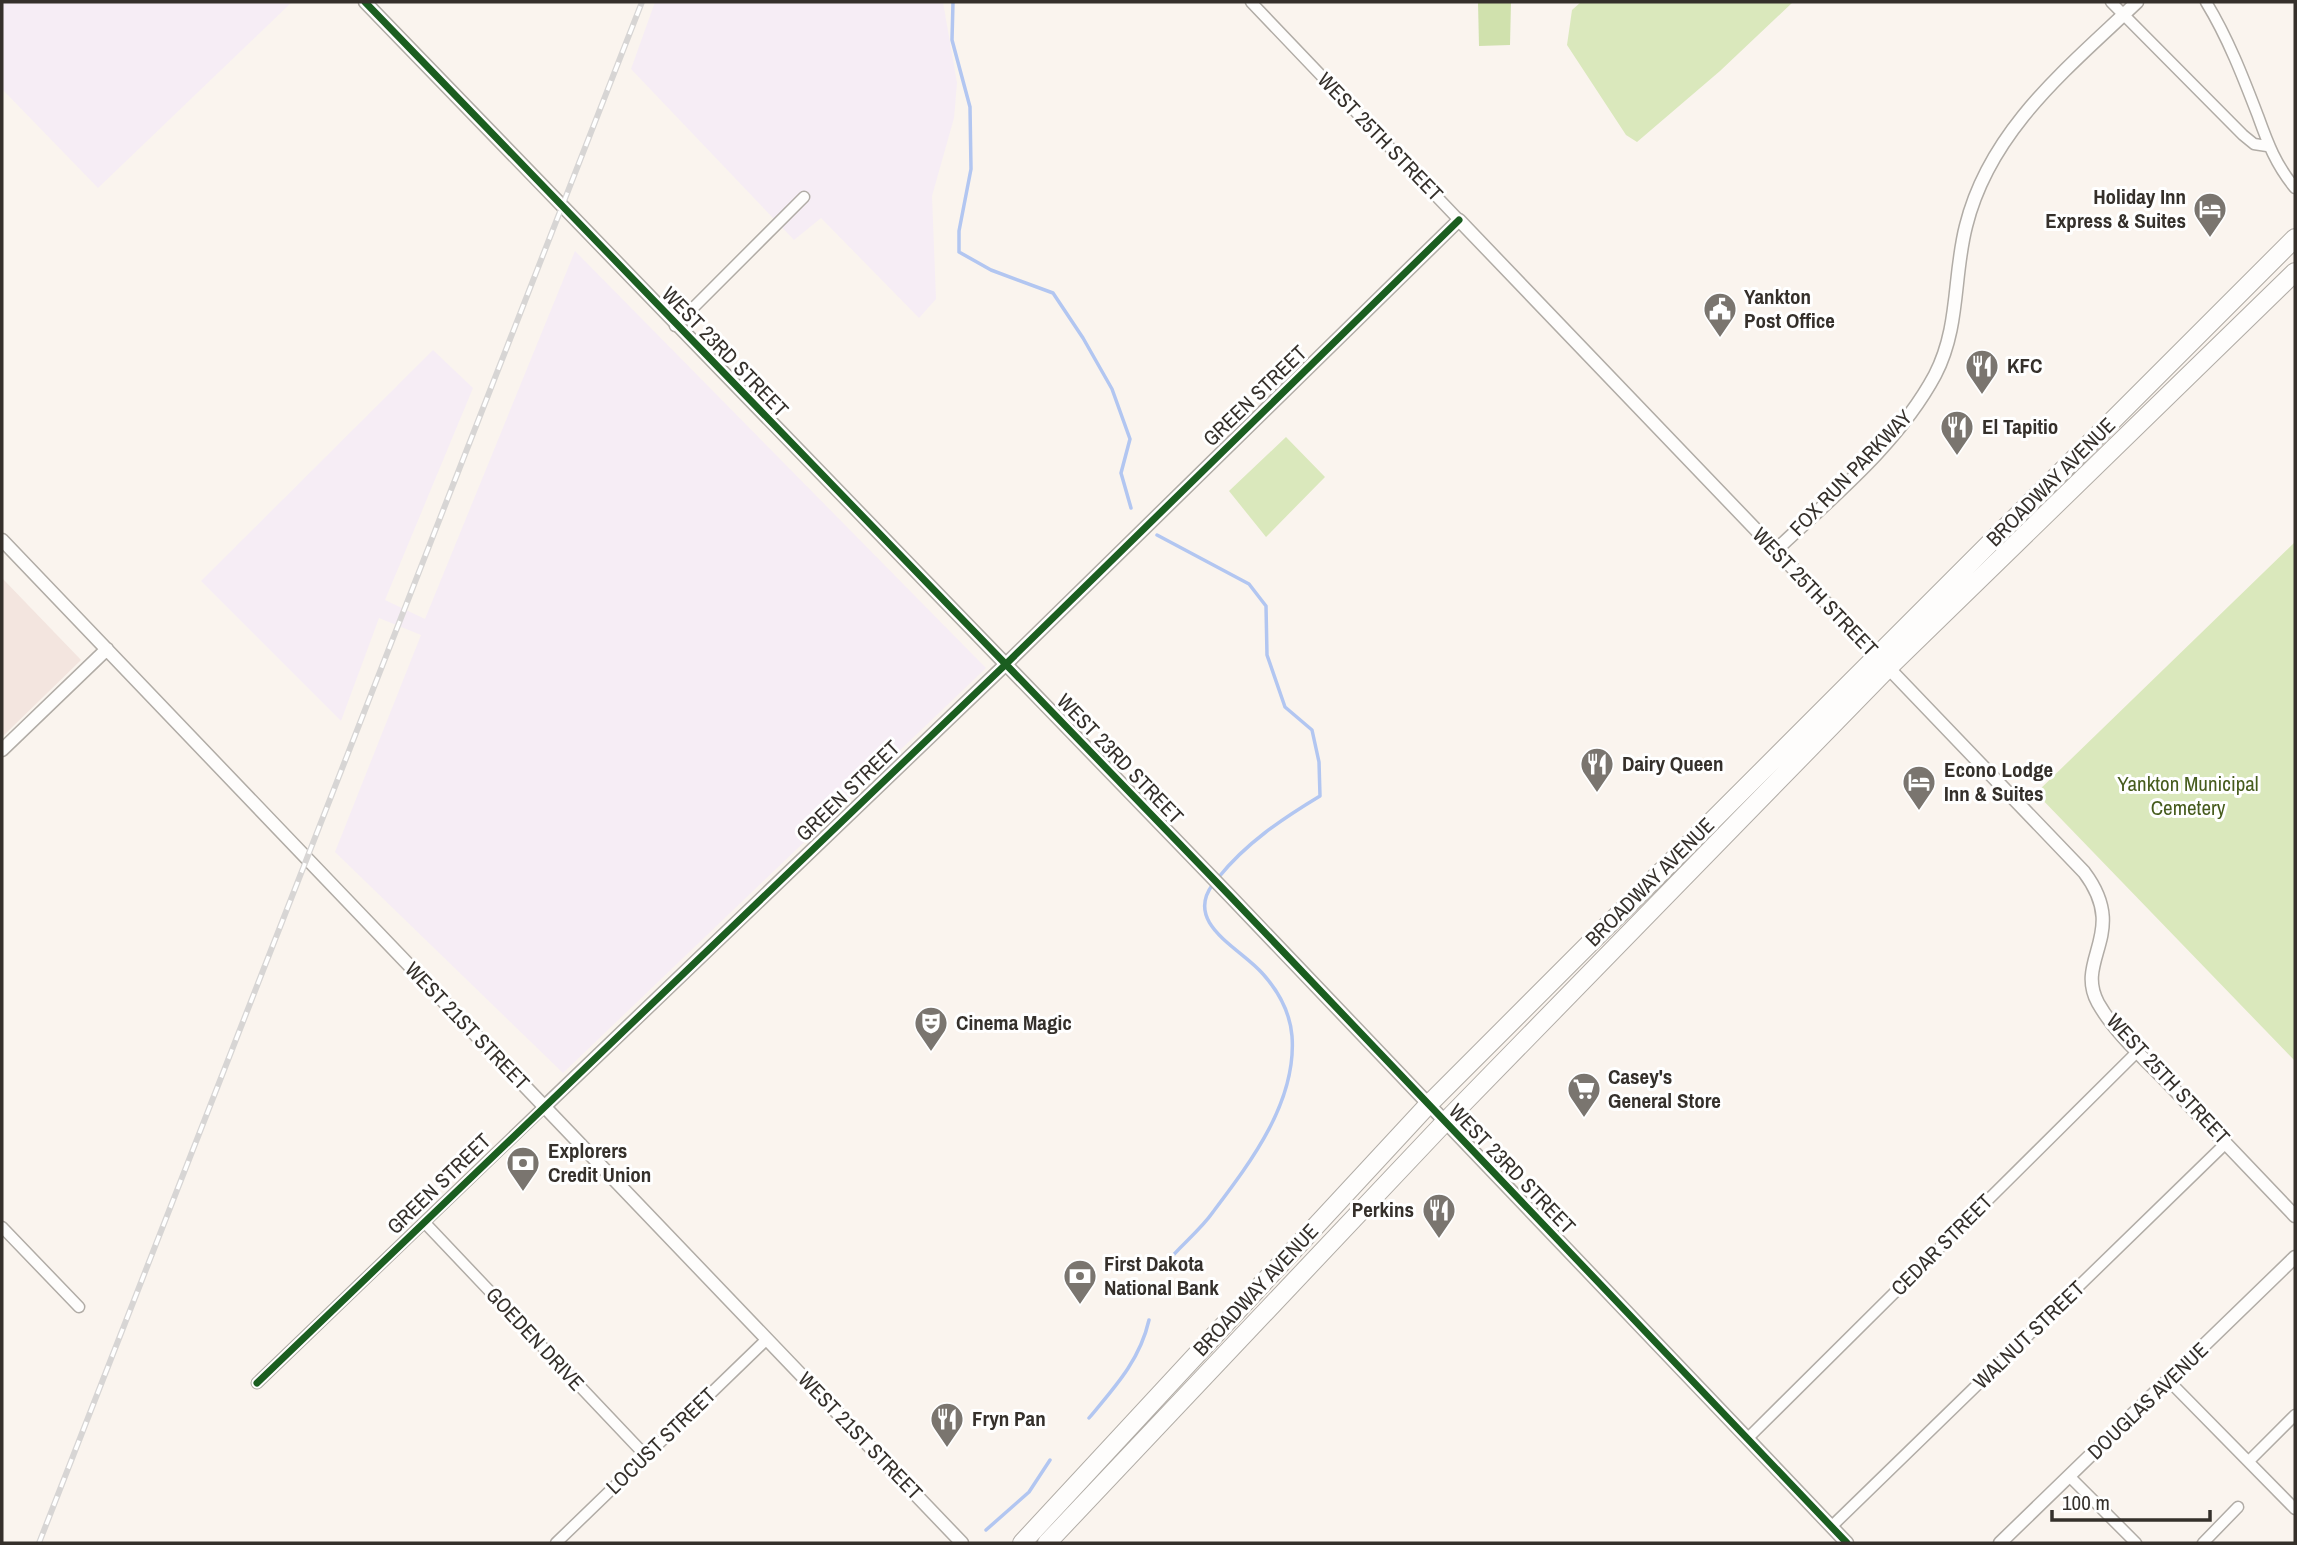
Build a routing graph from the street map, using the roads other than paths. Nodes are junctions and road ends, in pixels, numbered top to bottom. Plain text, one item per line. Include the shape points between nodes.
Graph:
1 (365, 2) edge
2 (1251, 2) edge
3 (2111, 2) edge
4 (2137, 2) edge
5 (2206, 2) edge
6 (2124, 15) junction
7 (2267, 146) junction
8 (2295, 188) edge
9 (804, 197) dead end
10 (1460, 220) junction
11 (2295, 238) edge
12 (2295, 272) edge
13 (675, 326) junction
14 (2, 540) edge
15 (1775, 551) junction
16 (107, 649) junction
17 (1882, 662) junction
18 (1004, 665) junction
19 (2, 750) edge
20 (2138, 1051) junction
21 (1427, 1106) junction
22 (544, 1107) junction
23 (1444, 1123) junction
24 (2226, 1143) junction
25 (2295, 1216) edge
26 (425, 1223) junction
27 (2, 1227) edge
28 (2295, 1257) edge
29 (79, 1307) dead end
30 (767, 1339) junction
31 (2169, 1381) junction
32 (257, 1383) dead end
33 (2295, 1415) edge
34 (1747, 1439) junction
35 (645, 1455) junction
36 (2249, 1461) junction
37 (2070, 1478) junction
38 (2238, 1507) dead end
39 (2295, 1509) edge
40 (1831, 1527) junction
41 (556, 1543) edge
42 (962, 1543) edge
43 (1022, 1543) edge
44 (1047, 1543) edge
45 (1847, 1543) edge
46 (2000, 1543) edge
47 (2136, 1543) edge
48 (2203, 1543) edge

1 - 13 street, WEST 23RD STREET
2 - 10 street, WEST 25TH STREET
3 - 6 street
4 - 6 street, FOX RUN PARKWAY
5 - 7 street via 2230,47
6 - 7 street via 2243,135 2254,144
6 - 15 street, FOX RUN PARKWAY via 2028,110 1993,159 1965,230 1950,337 1925,391 1877,452
7 - 8 street
9 - 13 street
10 - 15 street, WEST 25TH STREET
10 - 18 street, GREEN STREET
11 - 17 highway, BROADWAY AVENUE
12 - 17 highway, BROADWAY AVENUE
13 - 18 street, WEST 23RD STREET
14 - 16 street, WEST 21ST STREET
15 - 17 street, WEST 25TH STREET
16 - 19 street
16 - 22 street, WEST 21ST STREET
17 - 20 street, WEST 25TH STREET via 2093,884 2105,918 2093,966 2094,993
17 - 21 highway, BROADWAY AVENUE
17 - 23 highway, BROADWAY AVENUE
18 - 21 street, WEST 23RD STREET
18 - 22 street, GREEN STREET
20 - 24 street, WEST 25TH STREET
20 - 34 street, CEDAR STREET
21 - 23 street, WEST 23RD STREET
21 - 43 highway, BROADWAY AVENUE
22 - 26 street, GREEN STREET
22 - 30 street, WEST 21ST STREET
23 - 34 street, WEST 23RD STREET
23 - 44 highway, BROADWAY AVENUE
24 - 25 street, WEST 25TH STREET
24 - 40 street, WALNUT STREET
26 - 32 street, GREEN STREET
26 - 35 street, GOEDEN DRIVE
27 - 29 street
28 - 31 street, DOUGLAS AVENUE
30 - 35 street, LOCUST STREET
30 - 42 street, WEST 21ST STREET
31 - 36 street
31 - 37 street, DOUGLAS AVENUE
33 - 36 street
34 - 40 street, WEST 23RD STREET
35 - 41 street, LOCUST STREET
36 - 39 street
37 - 46 street, DOUGLAS AVENUE
37 - 47 street
38 - 48 street
40 - 45 street, WEST 23RD STREET

